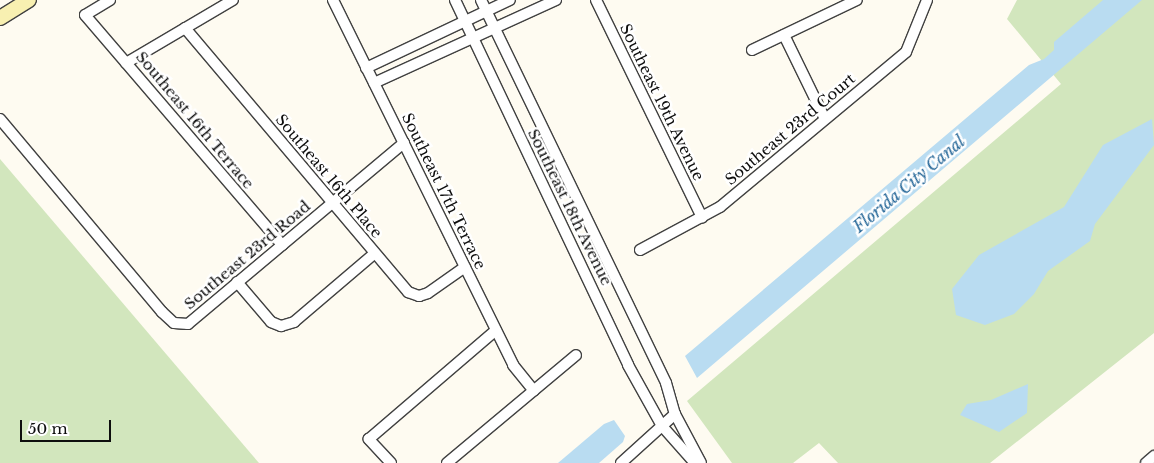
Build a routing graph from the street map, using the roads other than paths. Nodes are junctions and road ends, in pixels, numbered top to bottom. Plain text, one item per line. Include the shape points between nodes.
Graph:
1 (29, 0) edge
2 (110, 0) edge
3 (233, 0) edge
4 (333, 0) edge
5 (455, 0) edge
6 (480, 0) edge
7 (510, 0) edge
8 (556, 0) edge
9 (596, 0) edge
10 (857, 0) edge
11 (927, 0) edge
12 (486, 11) junction
13 (0, 18) edge
14 (466, 21) junction
15 (184, 28) junction
16 (494, 29) junction
17 (784, 35) junction
18 (474, 38) junction
19 (752, 50) dead end
20 (126, 63) junction
21 (366, 68) junction
22 (374, 83) junction
23 (0, 119) edge
24 (825, 119) junction
25 (404, 144) junction
26 (332, 203) junction
27 (702, 217) junction
28 (282, 245) junction
29 (640, 250) dead end
30 (375, 253) junction
31 (465, 267) junction
32 (237, 282) junction
33 (496, 330) junction
34 (576, 355) dead end
35 (534, 391) junction
36 (675, 414) junction
37 (662, 426) junction
38 (1154, 456) edge
39 (391, 463) edge
40 (448, 463) edge
41 (621, 463) edge
42 (696, 463) edge
43 (701, 463) edge
44 (1146, 463) edge

1 - 13 main road
2 - 20 street, Southeast 16th Terrace via 85,15
3 - 15 street
4 - 21 street, Southeast 17th Terrace
5 - 14 street, Southeast 18th Avenue
6 - 12 street, Southeast 18th Avenue
7 - 12 street
8 - 16 street
9 - 27 street, Southeast 19th Avenue
10 - 17 street
11 - 24 street, Southeast 23rd Court via 906,52
12 - 14 street
12 - 16 street, Southeast 18th Avenue
14 - 18 street, Southeast 18th Avenue
14 - 21 street
15 - 20 street
15 - 26 street, Southeast 16th Place
16 - 18 street
16 - 36 street, Southeast 18th Avenue via 666,383
17 - 19 street
17 - 24 street
18 - 22 street
18 - 37 street, Southeast 18th Avenue via 628,365
20 - 28 street, Southeast 16th Terrace
21 - 22 street, Southeast 17th Terrace
22 - 25 street, Southeast 17th Terrace
23 - 32 street, Southeast 23rd Road via 174,323 188,324
24 - 27 street, Southeast 23rd Court via 720,207
25 - 26 street, Southeast 23rd Road
25 - 31 street, Southeast 17th Terrace
26 - 28 street, Southeast 23rd Road
26 - 30 street, Southeast 16th Place
27 - 29 street, Southeast 23rd Court
28 - 32 street, Southeast 23rd Road
30 - 31 street, Southeast 16th Place via 408,292 419,296
30 - 32 street via 294,322 282,326 271,322
31 - 33 street, Southeast 17th Terrace
33 - 35 street, Southeast 17th Terrace via 513,365
33 - 39 street via 369,439
34 - 35 street
35 - 40 street
36 - 37 street
36 - 43 street, Southeast 18th Avenue
37 - 41 street
37 - 42 street, Southeast 18th Avenue
38 - 44 street

